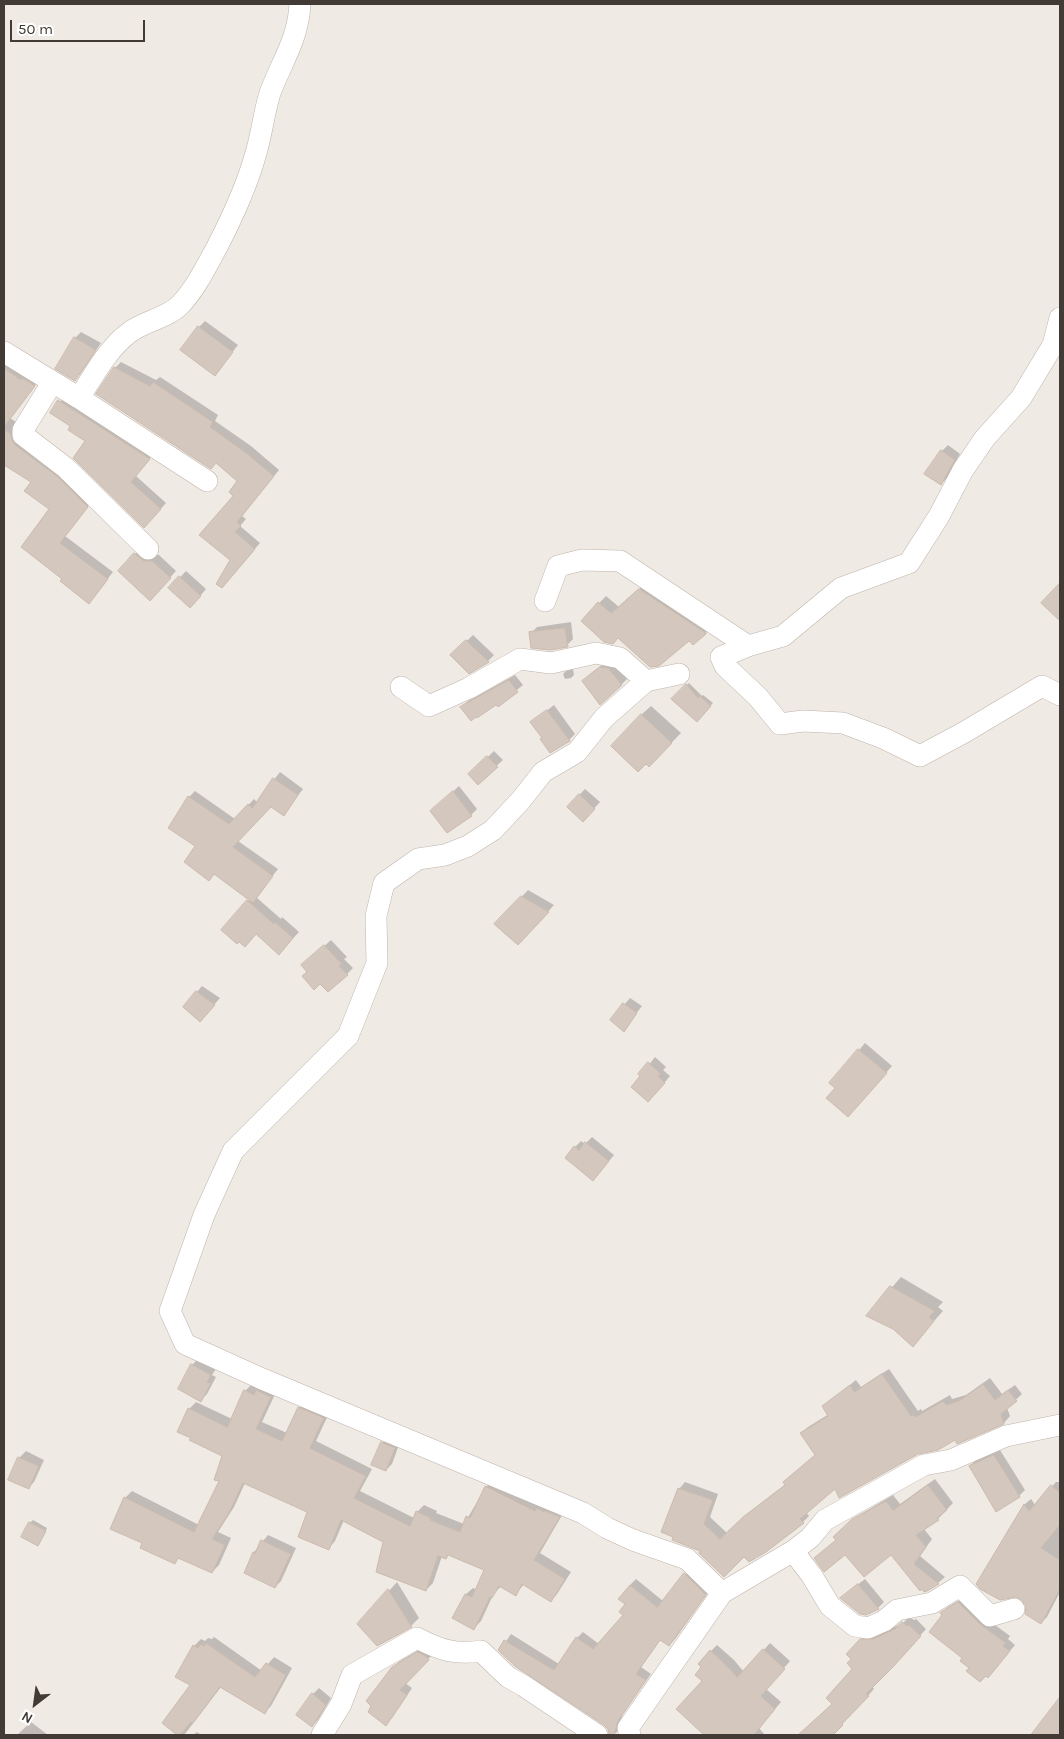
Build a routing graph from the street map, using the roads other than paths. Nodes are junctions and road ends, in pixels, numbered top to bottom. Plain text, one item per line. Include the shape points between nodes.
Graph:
1 (300, 4) edge
2 (1060, 318) edge
3 (4, 352) edge
4 (52, 383) junction
5 (79, 398) junction
6 (207, 481) dead end
7 (148, 549) dead end
8 (545, 601) dead end
9 (748, 646) junction
10 (679, 674) dead end
11 (646, 681) junction
12 (401, 687) dead end
13 (1060, 695) edge
14 (1060, 1426) edge
15 (793, 1551) junction
16 (722, 1593) junction
17 (1014, 1609) dead end
18 (628, 1734) edge
19 (322, 1735) edge
20 (598, 1735) edge

1 - 5 street via 299,21 270,93 246,186 208,263 179,306 121,340
2 - 9 street via 1053,345 1021,398 985,438 963,470 909,563 841,588 783,636
3 - 4 street
4 - 5 street
4 - 7 street via 23,435 66,468
5 - 6 street
8 - 9 street via 558,566 582,560 620,561
9 - 13 street via 721,657 725,666 758,697 780,724 803,721 843,723 920,756 1042,686
10 - 11 street
11 - 12 street via 620,658 596,653 551,663 520,659 429,706
11 - 16 street via 604,718 577,752 543,772 493,830 468,846 445,855 418,859 384,883 376,916 377,963 348,1036 233,1151 204,1214 170,1311 184,1344 583,1514 633,1540 687,1559
14 - 15 street via 1006,1436 950,1460 924,1465 825,1520
15 - 16 street
15 - 17 street via 830,1606 855,1626 868,1628 897,1610 932,1603 960,1586 990,1616
16 - 18 street via 628,1728
19 - 20 street via 341,1704 352,1675 417,1638 451,1652 481,1651 508,1677

